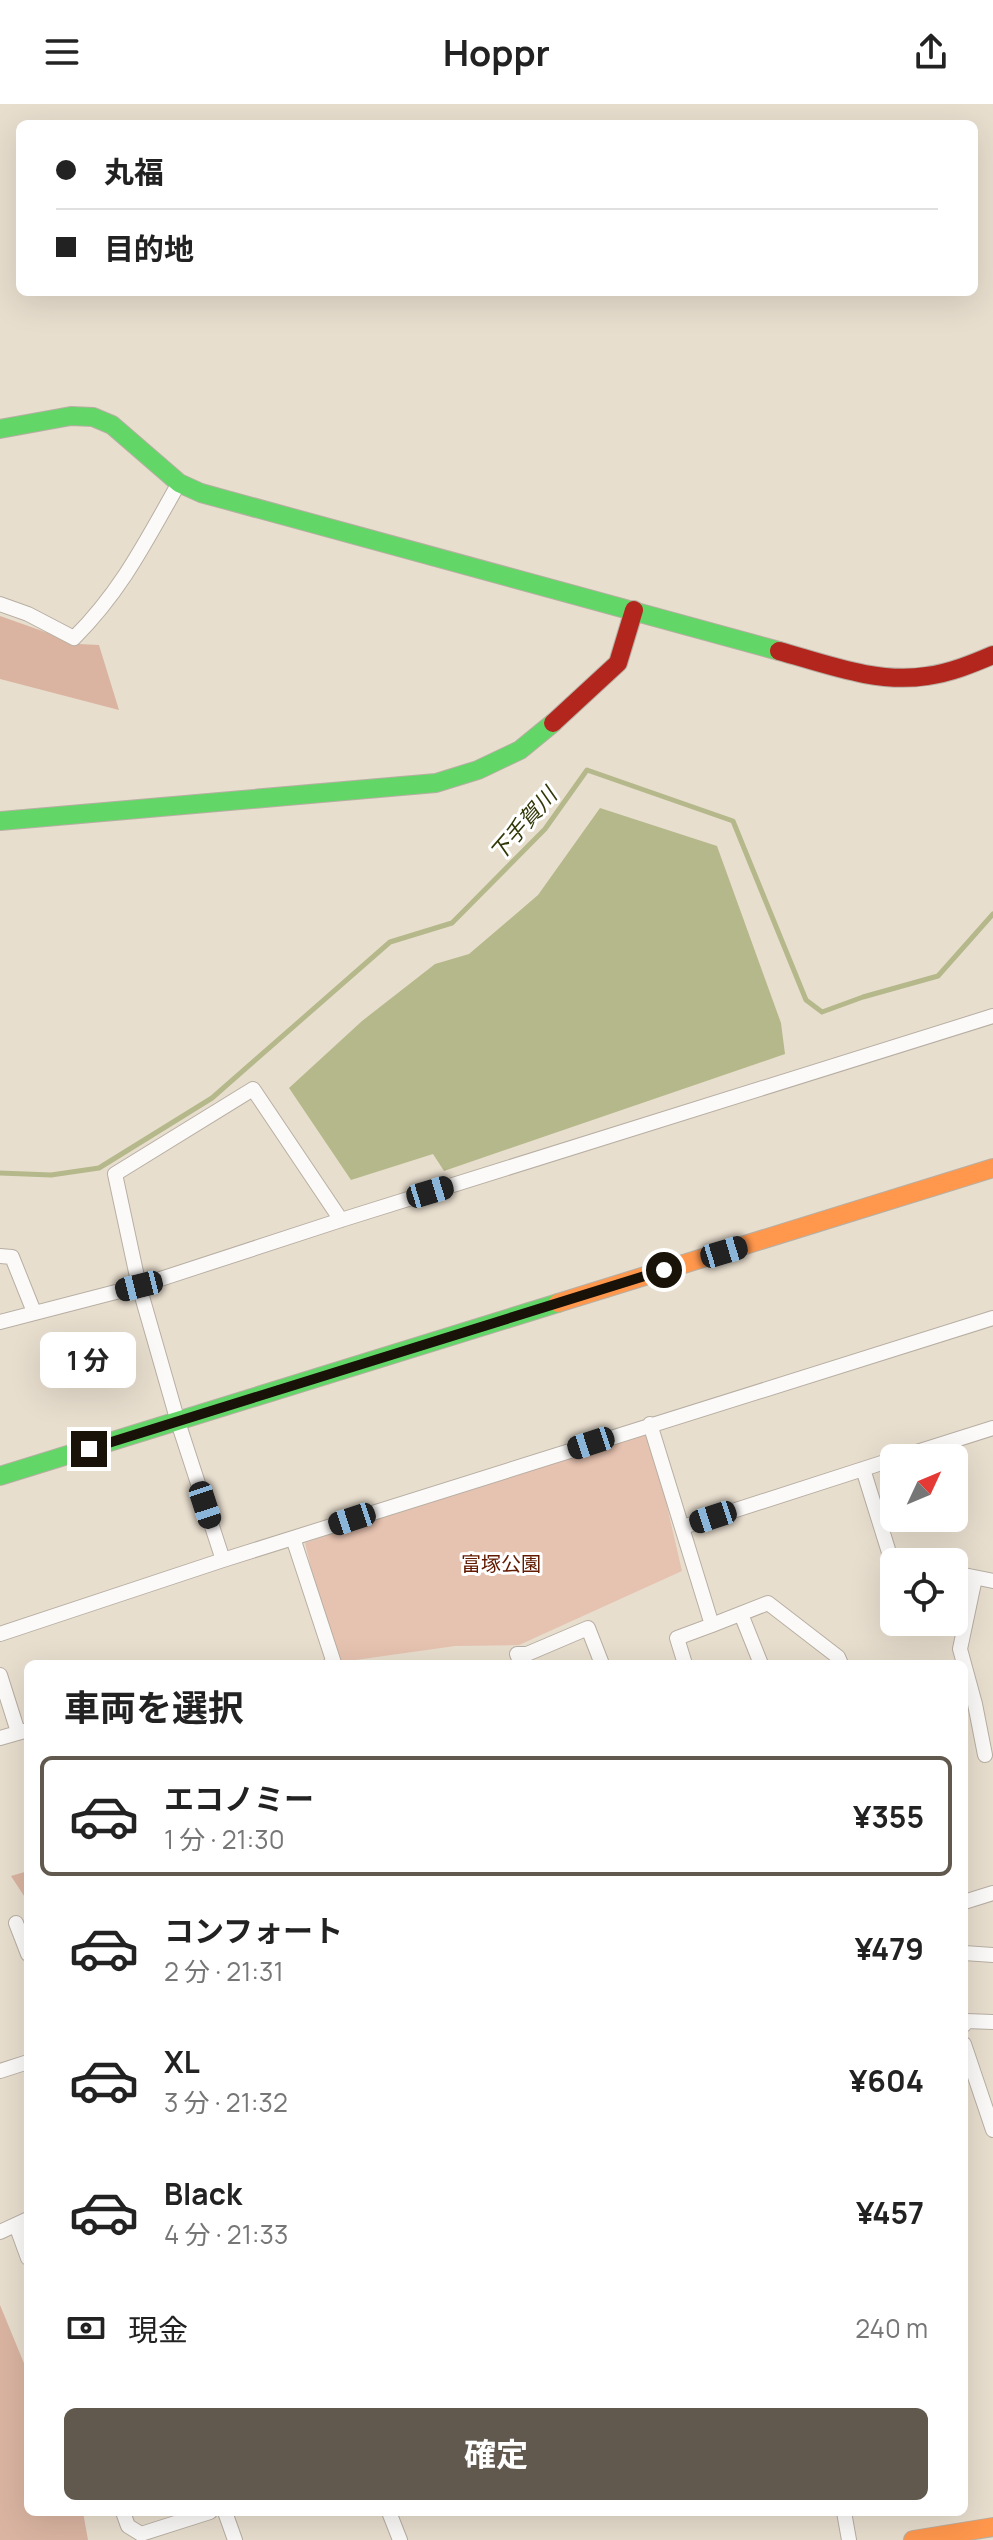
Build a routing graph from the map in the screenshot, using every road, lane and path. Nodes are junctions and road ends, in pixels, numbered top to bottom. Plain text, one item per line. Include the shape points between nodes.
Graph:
1 (0, 429) edge
2 (179, 483) junction
3 (0, 604) edge
4 (634, 610) junction
5 (993, 655) edge
6 (0, 821) edge
7 (993, 1016) edge
8 (993, 1168) edge
9 (341, 1220) junction
10 (0, 1256) edge
11 (139, 1286) junction
12 (34, 1312) junction
13 (993, 1318) edge
14 (0, 1322) edge
15 (178, 1422) junction
16 (650, 1424) junction
17 (993, 1428) edge
18 (943, 1444) edge
19 (880, 1464) edge
20 (863, 1469) junction
21 (0, 1476) edge
22 (683, 1527) junction
23 (293, 1538) junction
24 (888, 1548) edge
25 (223, 1560) junction
26 (968, 1576) edge
27 (975, 1578) junction
28 (993, 1581) edge
29 (741, 1614) junction
30 (712, 1625) junction
31 (0, 1634) edge
32 (333, 1660) edge
33 (519, 1660) edge
34 (600, 1660) edge
35 (684, 1660) edge
36 (759, 1660) edge
37 (839, 1660) edge
38 (962, 1660) edge
39 (0, 1675) edge
40 (968, 1692) edge
41 (23, 1731) edge
42 (0, 1738) edge
43 (985, 1755) dead end
44 (993, 1893) edge
45 (968, 1901) edge
46 (16, 1923) dead end
47 (24, 1944) edge
48 (968, 1953) edge
49 (993, 1955) edge
50 (968, 2021) edge
51 (993, 2022) edge
52 (968, 2056) edge
53 (24, 2063) edge
54 (0, 2071) edge
55 (993, 2130) edge
56 (22, 2222) edge
57 (0, 2232) edge
58 (124, 2516) edge
59 (197, 2516) edge
60 (226, 2516) edge
61 (391, 2516) edge
62 (845, 2516) edge
63 (993, 2527) edge
64 (235, 2540) edge
65 (400, 2540) edge
66 (849, 2540) edge
67 (913, 2540) edge

1 - 2 street via 93,417 112,425
2 - 3 street via 120,586 74,638
2 - 4 street
4 - 5 street via 884,678 938,676
4 - 6 street via 618,663 603,679 520,750 478,770 436,783
7 - 9 street
8 - 15 street
9 - 11 street
9 - 11 street via 253,1089 115,1174
10 - 12 street via 12,1257
11 - 12 street
11 - 15 street
12 - 14 street
13 - 16 street
15 - 21 street
15 - 25 street
16 - 22 street
16 - 23 street
17 - 18 street
19 - 20 street
20 - 22 street
20 - 24 street
22 - 30 street
23 - 25 street
23 - 32 street
25 - 31 street
26 - 27 street
27 - 28 street
27 - 38 street
29 - 30 street
29 - 36 street
29 - 37 street via 768,1603
30 - 35 street via 677,1638
33 - 34 street via 517,1654 588,1628
39 - 41 street
40 - 43 street
41 - 42 street
44 - 45 street
46 - 47 street
48 - 49 street
50 - 51 street
52 - 55 street
53 - 54 street
56 - 57 street
58 - 59 street via 128,2526 141,2534
60 - 64 street
61 - 65 street
62 - 66 street
63 - 67 street

